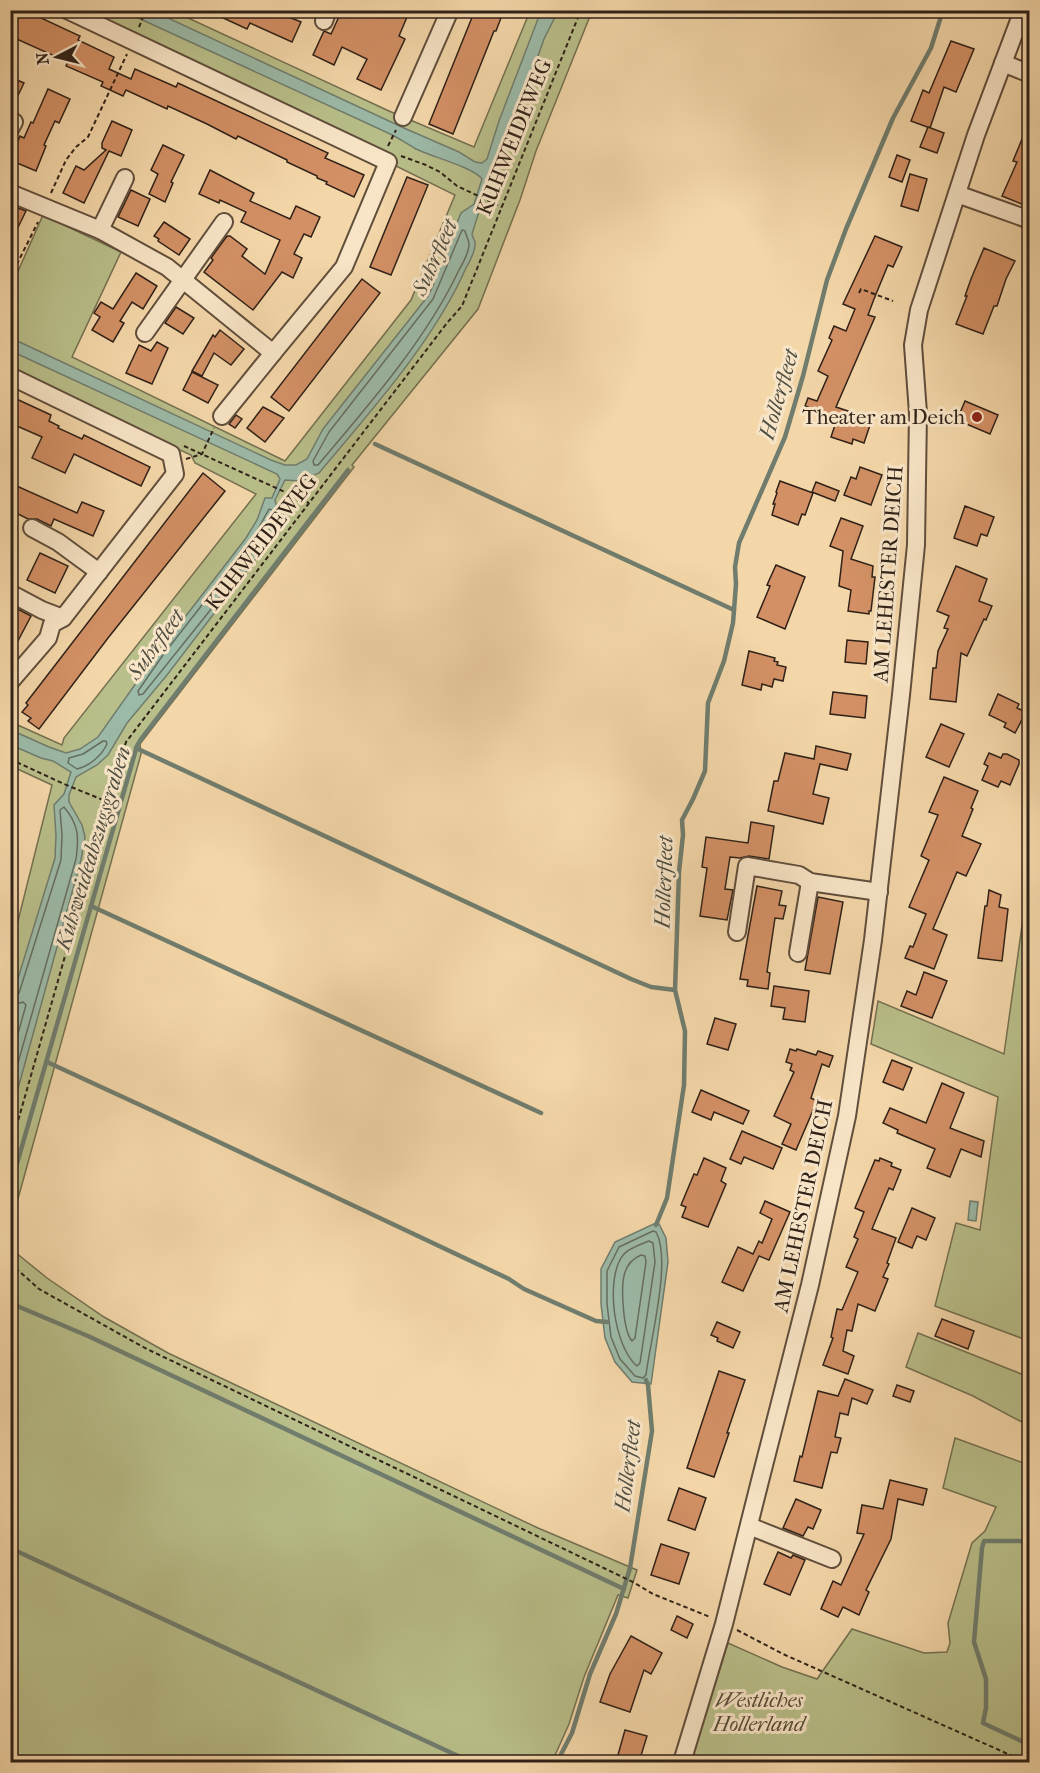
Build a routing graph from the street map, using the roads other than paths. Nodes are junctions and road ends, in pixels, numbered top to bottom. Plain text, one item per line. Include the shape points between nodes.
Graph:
1 (67, 10) edge
2 (450, 10) edge
3 (1025, 13) edge
4 (1003, 63) junction
5 (1029, 74) edge
6 (403, 117) dead end
7 (125, 178) dead end
8 (10, 193) edge
9 (957, 194) junction
10 (1029, 220) edge
11 (224, 222) dead end
12 (100, 230) junction
13 (182, 280) junction
14 (145, 333) dead end
15 (273, 353) junction
16 (10, 376) edge
17 (219, 419) road end
18 (32, 528) dead end
19 (99, 572) junction
20 (10, 593) edge
21 (63, 618) junction
22 (10, 682) edge
23 (810, 882) junction
24 (879, 892) junction
25 (737, 932) dead end
26 (798, 952) dead end
27 (749, 1526) junction
28 (832, 1559) dead end
29 (682, 1762) edge

1 - 15 street via 135,35 388,162 344,267
2 - 6 street
3 - 4 street, AM LEHESTER DEICH
4 - 5 street
4 - 9 street, AM LEHESTER DEICH
7 - 12 street
8 - 12 street
9 - 10 street
9 - 24 street, AM LEHESTER DEICH via 919,310 913,345 918,413 916,545
11 - 13 street
12 - 13 street via 167,267
13 - 14 street
13 - 15 street
15 - 17 street
16 - 19 street via 171,454 175,474
18 - 19 street
19 - 21 street
20 - 21 street
21 - 22 street via 52,624 48,638
23 - 24 street
23 - 25 street via 799,875 747,866
23 - 26 street
24 - 27 street, AM LEHESTER DEICH via 847,1116 810,1285
27 - 28 street
27 - 29 street, AM LEHESTER DEICH

